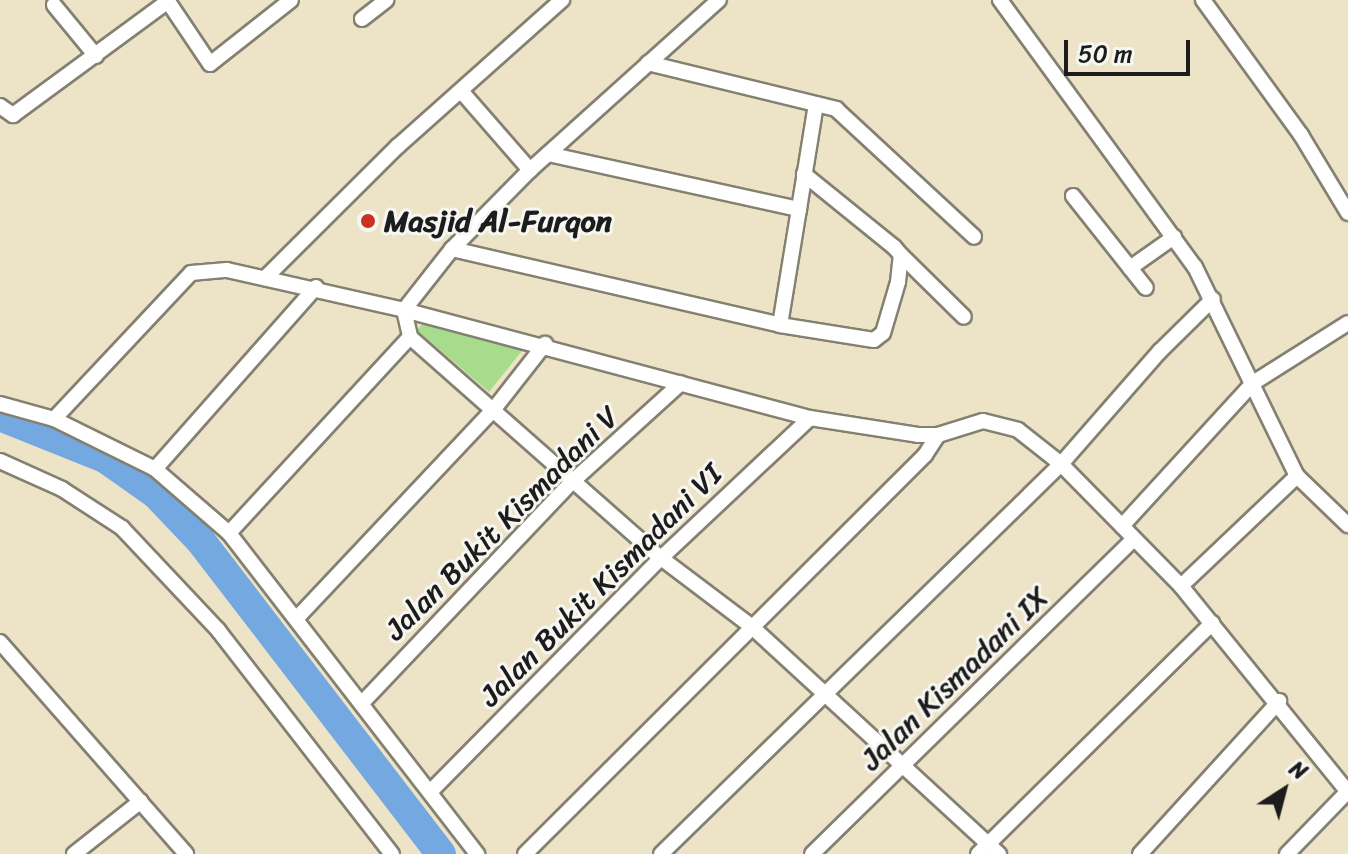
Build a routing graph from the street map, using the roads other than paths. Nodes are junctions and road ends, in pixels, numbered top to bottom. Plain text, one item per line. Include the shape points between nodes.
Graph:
1 (291, 0) edge
2 (386, 0) edge
3 (562, 0) edge
4 (719, 0) edge
5 (1000, 0) edge
6 (1203, 0) edge
7 (168, 1) edge
8 (54, 5) dead end
9 (362, 19) dead end
10 (96, 56) junction
11 (648, 63) junction
12 (461, 91) junction
13 (816, 104) junction
14 (0, 106) edge
15 (548, 154) junction
16 (530, 170) junction
17 (804, 174) junction
18 (1073, 196) dead end
19 (799, 209) junction
20 (1348, 213) edge
21 (974, 237) dead end
22 (1174, 237) junction
23 (452, 249) junction
24 (901, 255) junction
25 (1130, 268) junction
26 (265, 278) junction
27 (316, 287) junction
28 (1146, 288) dead end
29 (1213, 299) junction
30 (404, 310) junction
31 (964, 317) dead end
32 (1348, 323) edge
33 (780, 325) junction
34 (410, 337) junction
35 (545, 344) junction
36 (681, 383) junction
37 (1253, 383) junction
38 (0, 404) edge
39 (494, 409) junction
40 (810, 418) junction
41 (54, 419) junction
42 (938, 435) junction
43 (0, 461) edge
44 (1061, 464) junction
45 (155, 469) junction
46 (1297, 476) junction
47 (574, 480) junction
48 (1348, 525) edge
49 (1122, 526) junction
50 (229, 533) junction
51 (1134, 539) junction
52 (661, 558) junction
53 (1181, 586) junction
54 (297, 618) junction
55 (1212, 623) junction
56 (751, 626) junction
57 (0, 642) edge
58 (822, 693) junction
59 (1279, 701) junction
60 (363, 702) junction
61 (902, 765) junction
62 (431, 791) junction
63 (1348, 791) edge
64 (141, 801) junction
65 (988, 851) edge
66 (74, 854) edge
67 (186, 854) edge
68 (392, 854) edge
69 (477, 854) edge
70 (525, 854) edge
71 (661, 854) edge
72 (812, 854) edge
73 (1140, 854) edge
74 (1287, 854) edge

1 - 7 street via 210,64
2 - 9 street
3 - 12 street
4 - 11 street
5 - 22 street
6 - 20 street via 1301,135
7 - 10 street
8 - 10 street
10 - 14 street via 13,115
11 - 13 street
11 - 15 street
12 - 16 street
12 - 26 street
13 - 17 street
13 - 21 street via 844,116
15 - 16 street
15 - 19 street
16 - 23 street
17 - 19 street
17 - 24 street
18 - 25 street
19 - 33 street
22 - 25 street
22 - 29 street
23 - 30 street
23 - 33 street
24 - 31 street
24 - 33 street via 880,337
25 - 28 street
26 - 27 street
26 - 41 street via 227,270 191,273
27 - 30 street
27 - 45 street
29 - 37 street
29 - 44 street
30 - 34 street
30 - 35 street
32 - 37 street
34 - 39 street
34 - 50 street
35 - 36 street
35 - 39 street
36 - 40 street
36 - 47 street, Jalan Bukit Kismadani V
37 - 46 street
37 - 49 street
38 - 41 street
39 - 47 street
39 - 54 street
40 - 42 street
40 - 52 street, Jalan Bukit Kismadani VI
41 - 45 street
42 - 44 street via 983,421 999,423 1018,430
42 - 56 street via 925,455
43 - 68 street via 62,489 122,528 218,630
44 - 49 street
44 - 58 street
45 - 50 street
46 - 48 street
46 - 53 street
47 - 52 street
47 - 60 street, Jalan Bukit Kismadani V
49 - 51 street
50 - 54 street
51 - 53 street
51 - 61 street, Jalan Kismadani IX
52 - 56 street
52 - 62 street, Jalan Bukit Kismadani VI
53 - 55 street
54 - 60 street
55 - 59 street
55 - 65 street
56 - 58 street
56 - 70 street
57 - 64 street
58 - 61 street
58 - 71 street
59 - 63 street
59 - 73 street
60 - 62 street
61 - 65 street
61 - 72 street, Jalan Kismadani IX
62 - 69 street
63 - 74 street
64 - 66 street
64 - 67 street

